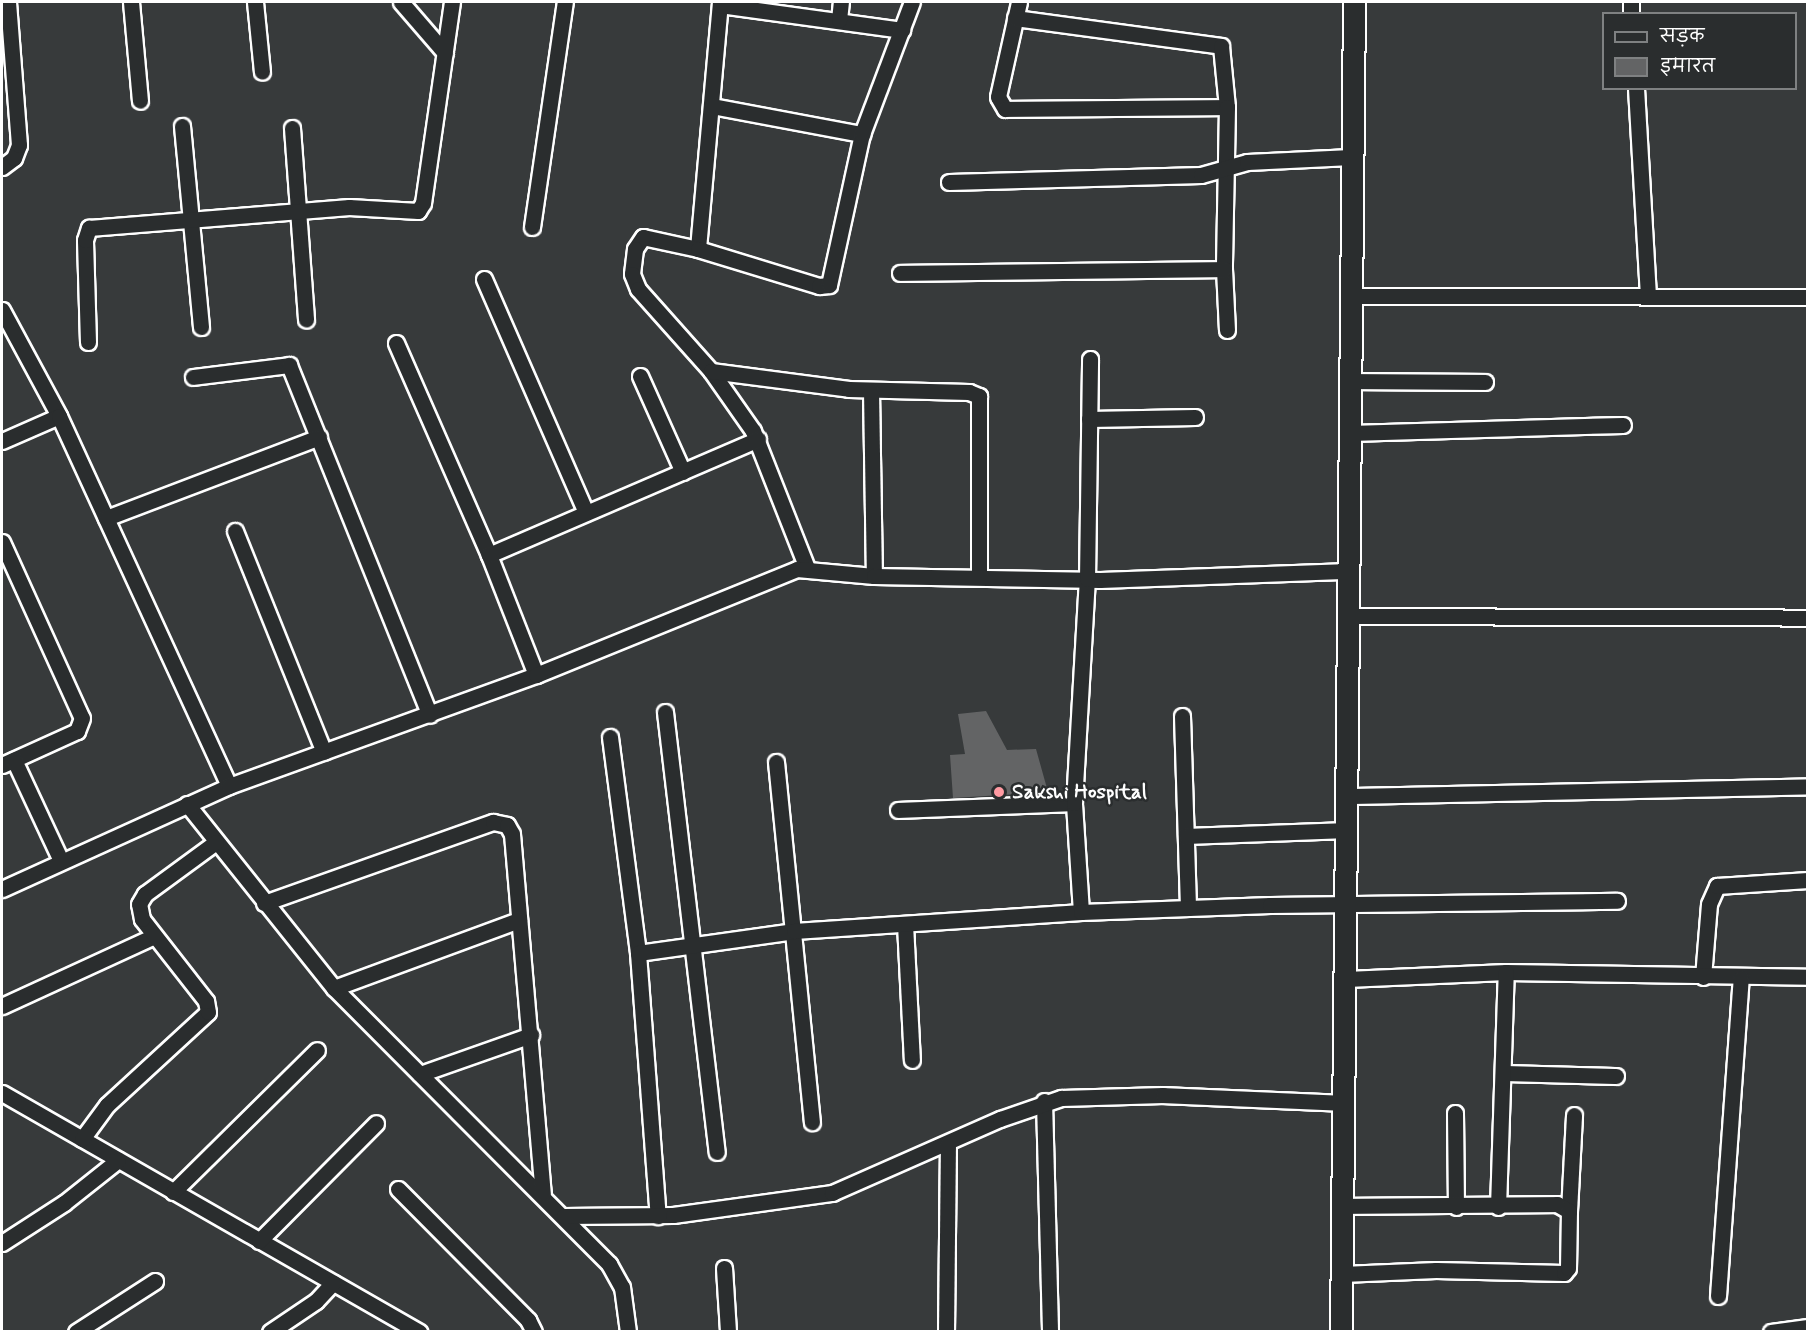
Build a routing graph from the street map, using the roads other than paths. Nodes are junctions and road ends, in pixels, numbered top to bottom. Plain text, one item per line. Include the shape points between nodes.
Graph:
1 (8, 2) edge
2 (131, 2) edge
3 (255, 2) edge
4 (401, 2) edge
5 (452, 2) edge
6 (565, 2) edge
7 (841, 2) edge
8 (912, 2) edge
9 (1019, 2) edge
10 (1354, 2) edge
11 (720, 3) edge
12 (1015, 18) junction
13 (839, 20) junction
14 (902, 30) junction
15 (445, 53) junction
16 (262, 72) dead end
17 (1636, 90) edge
18 (140, 101) dead end
19 (712, 106) junction
20 (1227, 107) junction
21 (182, 126) dead end
22 (292, 128) dead end
23 (862, 134) junction
24 (1351, 157) junction
25 (2, 167) edge
26 (1227, 167) junction
27 (949, 182) dead end
28 (297, 210) junction
29 (188, 218) junction
30 (532, 227) dead end
31 (698, 249) junction
32 (1224, 269) junction
33 (900, 273) dead end
34 (484, 279) dead end
35 (1648, 296) junction
36 (1350, 297) junction
37 (1808, 297) edge
38 (2, 310) edge
39 (306, 319) dead end
40 (201, 327) dead end
41 (1227, 330) dead end
42 (88, 342) dead end
43 (396, 343) dead end
44 (1090, 359) dead end
45 (711, 371) junction
46 (640, 376) dead end
47 (193, 377) dead end
48 (1350, 381) junction
49 (1485, 382) dead end
50 (871, 390) junction
51 (59, 416) junction
52 (1195, 417) dead end
53 (1089, 419) junction
54 (1623, 424) dead end
55 (1350, 432) junction
56 (319, 436) junction
57 (758, 439) junction
58 (2, 441) edge
59 (683, 471) junction
60 (586, 513) junction
61 (106, 518) junction
62 (235, 531) dead end
63 (2, 542) edge
64 (489, 555) junction
65 (807, 568) junction
66 (1349, 571) junction
67 (874, 576) junction
68 (980, 577) junction
69 (1087, 579) junction
70 (1349, 616) junction
71 (1808, 618) edge
72 (536, 675) junction
73 (665, 712) dead end
74 (430, 715) junction
75 (1182, 716) dead end
76 (610, 737) dead end
77 (324, 752) junction
78 (8, 762) edge
79 (776, 762) dead end
80 (229, 786) junction
81 (1808, 786) edge
82 (1348, 796) junction
83 (1074, 802) junction
84 (187, 804) junction
85 (898, 810) dead end
86 (1347, 830) junction
87 (1186, 836) junction
88 (216, 842) junction
89 (61, 861) junction
90 (1808, 880) edge
91 (2, 889) edge
92 (1617, 901) dead end
93 (264, 903) junction
94 (1345, 904) junction
95 (1188, 908) junction
96 (1081, 912) junction
97 (519, 920) junction
98 (905, 924) junction
99 (794, 931) junction
100 (154, 936) junction
101 (694, 943) junction
102 (638, 953) junction
103 (1506, 972) junction
104 (1703, 976) junction
105 (1808, 977) edge
106 (1741, 978) junction
107 (1346, 979) junction
108 (334, 988) junction
109 (2, 1006) edge
110 (531, 1035) junction
111 (317, 1050) dead end
112 (912, 1060) dead end
113 (1503, 1073) junction
114 (420, 1074) junction
115 (1616, 1076) dead end
116 (2, 1093) edge
117 (1044, 1101) junction
118 (1344, 1103) junction
119 (1455, 1113) dead end
120 (1574, 1115) dead end
121 (812, 1122) dead end
122 (376, 1123) dead end
123 (82, 1140) junction
124 (948, 1143) junction
125 (717, 1152) dead end
126 (118, 1160) junction
127 (398, 1189) dead end
128 (173, 1192) junction
129 (543, 1194) junction
130 (1342, 1206) junction
131 (1456, 1207) junction
132 (1498, 1207) junction
133 (1569, 1211) junction
134 (564, 1216) junction
135 (658, 1216) junction
136 (259, 1241) junction
137 (2, 1244) edge
138 (724, 1268) dead end
139 (1342, 1274) junction
140 (155, 1281) dead end
141 (327, 1290) junction
142 (1718, 1296) dead end
143 (1808, 1328) edge
144 (76, 1332) edge
145 (270, 1332) edge
146 (420, 1332) edge
147 (534, 1332) edge
148 (628, 1332) edge
149 (728, 1332) edge
150 (946, 1332) edge
151 (1050, 1332) edge
152 (1341, 1332) edge
153 (1771, 1332) edge

1 - 25 street via 19,145 14,158
2 - 18 street
3 - 16 street
4 - 15 street
5 - 15 street
6 - 30 street
7 - 13 street
8 - 14 street
9 - 12 street
10 - 24 main road
11 - 13 street
11 - 19 street
12 - 20 street via 1221,46
12 - 20 street via 998,96 1005,109
13 - 14 street
14 - 23 street
15 - 28 street via 423,203 418,211 349,207
17 - 35 street
19 - 23 street
19 - 31 street
20 - 26 street
21 - 29 street
22 - 28 street
23 - 31 street via 829,285 819,286
24 - 26 street
24 - 36 main road
26 - 27 street via 1201,175
26 - 32 street
28 - 29 street
28 - 39 street
29 - 40 street
29 - 42 street via 89,228 85,240
31 - 45 street via 643,237 635,249 632,274 638,289
32 - 33 street
32 - 41 street
34 - 60 street
35 - 36 street
35 - 37 street
36 - 48 main road
38 - 51 street
43 - 64 street
44 - 53 street
45 - 50 street
45 - 57 street
46 - 59 street
47 - 56 street via 289,365
48 - 49 street
48 - 55 main road
50 - 67 street
50 - 68 street via 969,392 979,396
51 - 58 street
51 - 61 street
52 - 53 street
53 - 69 street
54 - 55 street
55 - 66 main road
56 - 61 street
56 - 74 street
57 - 59 street
57 - 65 street
59 - 60 street
60 - 64 street
61 - 80 street
62 - 77 street
63 - 78 street via 82,718 77,731
64 - 72 street
65 - 67 street
65 - 72 street via 783,572
66 - 69 street
66 - 70 main road
67 - 68 street
68 - 69 street
69 - 83 street
70 - 71 street
70 - 82 main road
72 - 74 street
73 - 101 street
74 - 77 street
75 - 87 street
76 - 102 street
77 - 80 street
78 - 89 street
79 - 99 street
80 - 84 street
81 - 82 street
82 - 86 main road
83 - 85 street
83 - 96 street
84 - 88 street
84 - 89 street
86 - 87 street
86 - 94 main road
87 - 95 street
88 - 93 street
88 - 100 street via 145,894 139,910
89 - 91 street
90 - 104 street via 1717,886 1709,904
92 - 94 street
93 - 97 street via 501,822 512,834
93 - 108 street
94 - 95 street
94 - 107 main road
95 - 96 street
96 - 98 street
97 - 108 street
97 - 110 street
98 - 99 street
98 - 112 street
99 - 101 street
99 - 121 street
100 - 109 street
100 - 123 street via 206,1001 208,1012 107,1105
101 - 102 street
101 - 125 street
102 - 135 street
103 - 104 street
103 - 107 street
103 - 113 street
104 - 106 street
105 - 106 street
106 - 142 street
107 - 118 main road
108 - 114 street
110 - 114 street
110 - 129 street
111 - 128 street
113 - 115 street
113 - 132 street
114 - 129 street
116 - 123 street
117 - 118 street via 1077,1096 1163,1095
117 - 124 street
117 - 151 street
118 - 130 main road
119 - 131 street
120 - 133 street
122 - 136 street
123 - 126 street
124 - 135 street via 832,1193
124 - 150 street
126 - 128 street
126 - 137 street via 64,1203
127 - 147 street via 528,1320
128 - 136 street
129 - 134 street
130 - 131 street
130 - 139 main road
131 - 132 street
132 - 133 street via 1557,1204
133 - 139 street via 1568,1268 1564,1273 1416,1270
134 - 135 street
134 - 148 street via 618,1275
136 - 141 street
138 - 149 street
139 - 152 main road
140 - 144 street
141 - 145 street
141 - 146 street
143 - 153 street

